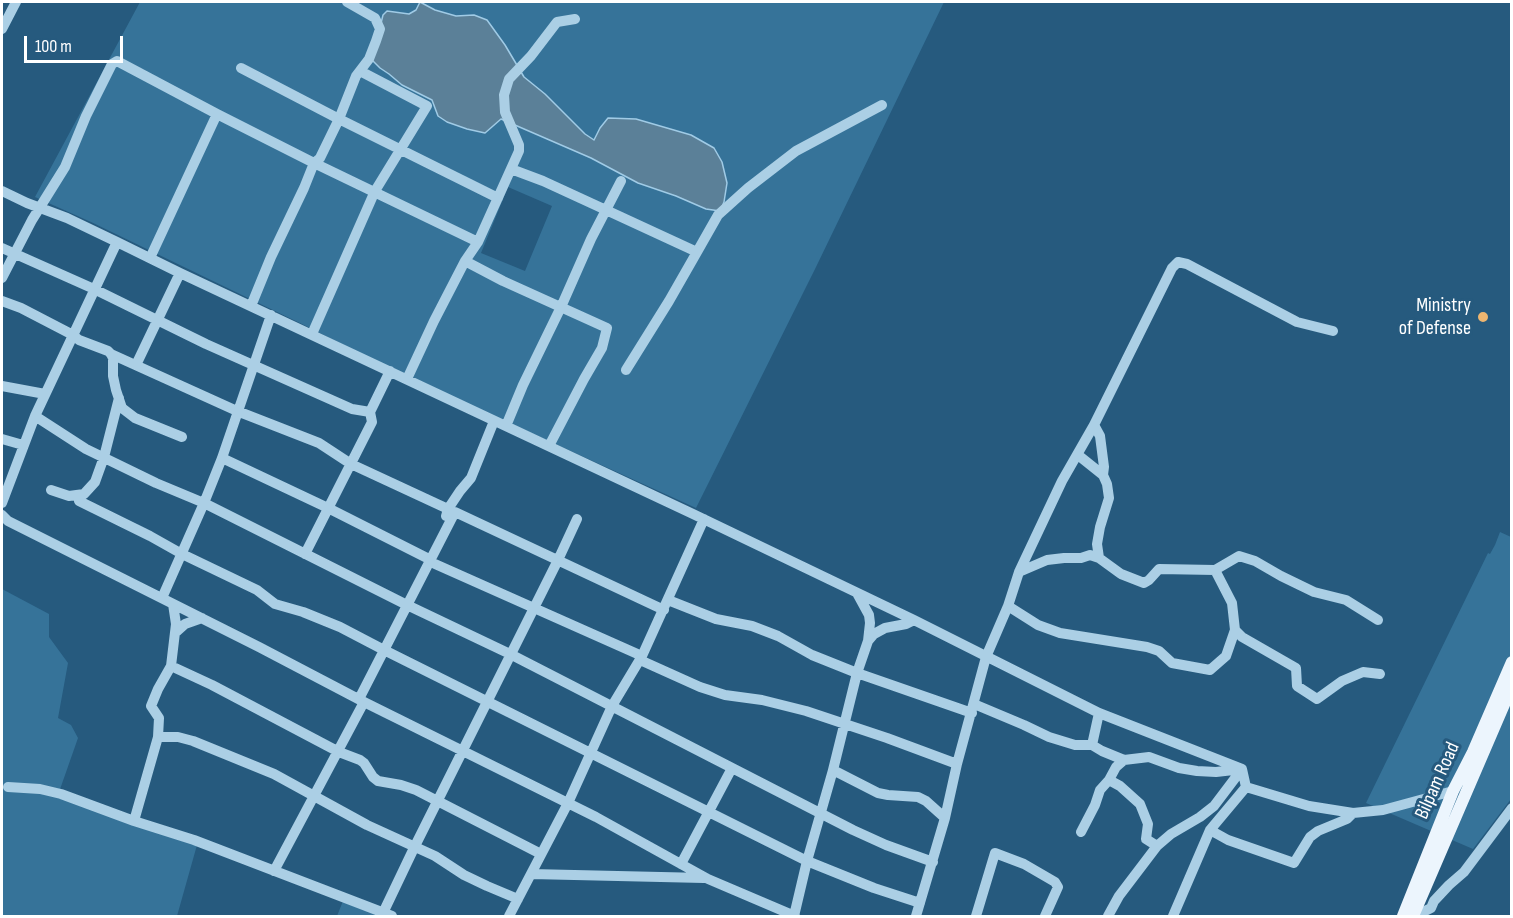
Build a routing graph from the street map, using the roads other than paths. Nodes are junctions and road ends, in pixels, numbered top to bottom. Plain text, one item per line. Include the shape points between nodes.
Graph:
1 (16, 2) edge
2 (347, 2) edge
3 (575, 19) dead end
4 (2, 29) edge
5 (241, 68) dead end
6 (360, 71) junction
7 (882, 105) dead end
8 (218, 114) junction
9 (339, 118) junction
10 (400, 148) junction
11 (314, 163) junction
12 (511, 169) junction
13 (621, 181) dead end
14 (2, 191) edge
15 (375, 191) junction
16 (498, 198) junction
17 (39, 208) junction
18 (606, 210) junction
19 (117, 242) junction
20 (478, 242) junction
21 (2, 248) edge
22 (697, 252) junction
23 (14, 255) junction
24 (150, 258) junction
25 (465, 261) junction
26 (180, 273) junction
27 (2, 278) edge
28 (94, 289) junction
29 (2, 301) edge
30 (251, 306) junction
31 (561, 307) junction
32 (272, 315) junction
33 (157, 321) junction
34 (1333, 330) dead end
35 (312, 334) junction
36 (73, 335) junction
37 (111, 354) junction
38 (136, 365) junction
39 (254, 366) junction
40 (626, 370) dead end
41 (390, 371) junction
42 (407, 379) junction
43 (2, 386) edge
44 (45, 394) junction
45 (118, 398) junction
46 (237, 411) junction
47 (370, 412) junction
48 (35, 416) junction
49 (494, 421) junction
50 (1094, 425) junction
51 (506, 426) junction
52 (182, 437) dead end
53 (2, 439) edge
54 (23, 445) junction
55 (549, 446) junction
56 (1078, 455) junction
57 (104, 457) junction
58 (222, 458) junction
59 (351, 464) junction
60 (1102, 475) junction
61 (51, 490) dead end
62 (79, 501) dead end
63 (2, 502) edge
64 (204, 503) junction
65 (328, 508) junction
66 (448, 509) junction
67 (2, 515) edge
68 (577, 519) dead end
69 (704, 519) junction
70 (182, 554) junction
71 (305, 554) junction
72 (1099, 558) junction
73 (558, 560) junction
74 (433, 562) junction
75 (1215, 570) junction
76 (1019, 572) junction
77 (857, 593) junction
78 (162, 598) junction
79 (173, 604) junction
80 (407, 605) junction
81 (666, 605) junction
82 (1008, 606) junction
83 (534, 607) junction
84 (202, 618) junction
85 (914, 620) junction
86 (1378, 620) dead end
87 (1235, 630) junction
88 (175, 633) junction
89 (868, 641) junction
90 (384, 650) junction
91 (510, 654) junction
92 (986, 657) junction
93 (641, 658) junction
94 (1512, 662) edge
95 (171, 666) junction
96 (857, 673) junction
97 (1380, 674) dead end
98 (1512, 686) edge
99 (362, 700) junction
100 (487, 701) junction
101 (612, 706) junction
102 (973, 708) junction
103 (1099, 713) junction
104 (844, 723) junction
105 (158, 737) junction
106 (1092, 745) junction
107 (462, 750) junction
108 (339, 752) junction
109 (591, 753) junction
110 (1124, 760) junction
111 (957, 764) junction
112 (732, 768) junction
113 (1242, 769) junction
114 (833, 770) junction
115 (1109, 780) junction
116 (1246, 786) junction
117 (8, 787) dead end
118 (1452, 791) junction
119 (315, 796) junction
120 (437, 801) junction
121 (568, 803) junction
122 (1512, 808) edge
123 (709, 813) junction
124 (821, 813) junction
125 (1353, 813) junction
126 (945, 818) junction
127 (134, 821) junction
128 (1210, 830) junction
129 (1081, 832) dead end
130 (1157, 846) junction
131 (414, 848) junction
132 (541, 854) junction
133 (807, 861) junction
134 (933, 861) junction
135 (681, 864) junction
136 (274, 871) junction
137 (531, 874) junction
138 (708, 879) junction
139 (518, 899) junction
140 (920, 903) junction
141 (388, 915) edge
142 (508, 916) edge
143 (794, 916) edge
144 (916, 916) edge
145 (976, 916) edge
146 (1045, 916) edge
147 (1107, 916) edge
148 (1173, 916) edge
149 (1402, 916) edge
150 (1414, 916) edge

1 - 4 street
2 - 6 street via 375,18 380,29
3 - 12 street via 557,22 509,79 504,95 506,112 519,145
5 - 9 street
6 - 9 street
6 - 10 street via 427,106
7 - 22 street via 796,151 748,188 718,215
8 - 11 street
8 - 17 street via 117,61 86,116 65,167
8 - 24 street
9 - 10 street
9 - 11 street
10 - 15 street
10 - 16 street
11 - 15 street
11 - 30 street
12 - 16 street
12 - 18 street
13 - 18 street
14 - 17 street
15 - 20 street
15 - 35 street
16 - 20 street
17 - 19 street
17 - 23 street
18 - 22 street
18 - 31 street
19 - 24 street
19 - 28 street
20 - 25 street
21 - 23 street
22 - 40 street
23 - 27 street
23 - 28 street
24 - 26 street
25 - 31 street
25 - 42 street
26 - 30 street
26 - 33 street
28 - 33 street
28 - 36 street
29 - 36 street
30 - 32 street
31 - 51 street
31 - 55 street via 607,328 602,348
32 - 35 street
32 - 39 street
33 - 38 street
33 - 39 street
34 - 50 street via 1297,322 1178,262
35 - 41 street
36 - 37 street
36 - 44 street
37 - 38 street
37 - 45 street
38 - 46 street
39 - 46 street
39 - 47 street via 352,409
41 - 42 street
41 - 47 street
42 - 49 street
43 - 44 street
44 - 48 street
45 - 52 street via 128,414
45 - 57 street
46 - 58 street
46 - 59 street via 319,443
47 - 59 street via 372,422
48 - 54 street
48 - 57 street
49 - 51 street
49 - 66 street via 471,478
50 - 56 street
50 - 60 street via 1100,436
51 - 55 street
53 - 54 street
54 - 63 street
55 - 69 street
56 - 60 street
56 - 76 street
57 - 61 street via 95,482 84,494 69,496
57 - 64 street
58 - 64 street
58 - 65 street
59 - 65 street
59 - 66 street
60 - 72 street via 1109,498 1097,544
62 - 70 street
64 - 70 street
64 - 71 street
65 - 71 street
65 - 74 street
66 - 74 street
67 - 78 street
68 - 73 street
69 - 77 street
69 - 81 street
70 - 78 street
70 - 90 street via 257,590 275,604 340,627
71 - 80 street
72 - 75 street via 1121,574 1144,583 1159,569
72 - 76 street via 1090,555 1047,560
73 - 80 street via 455,512
73 - 81 street
73 - 83 street
74 - 80 street via 418,575
74 - 83 street
75 - 86 street via 1239,556 1314,592 1346,600
75 - 87 street via 1233,603
76 - 82 street
77 - 85 street
77 - 89 street via 869,615
78 - 79 street
79 - 84 street
79 - 88 street
80 - 90 street
80 - 91 street
81 - 93 street
81 - 96 street via 752,626
82 - 87 street via 1038,625 1060,633 1147,648 1159,651 1172,663 1210,670 1226,656
82 - 92 street
83 - 91 street
83 - 93 street
84 - 88 street via 185,624
84 - 99 street
85 - 89 street via 885,628
85 - 92 street
87 - 97 street via 1296,668 1297,686 1317,699 1363,672
88 - 95 street
89 - 96 street
90 - 99 street
90 - 100 street
91 - 100 street
91 - 101 street
92 - 102 street
92 - 103 street
93 - 101 street
93 - 104 street via 708,690 762,700
94 - 118 main road, Bilpam Road
95 - 105 street via 151,706 159,718
95 - 108 street
96 - 102 street
96 - 104 street
98 - 150 main road
99 - 107 street
99 - 108 street
100 - 107 street
100 - 109 street
101 - 109 street
101 - 112 street
102 - 106 street via 1049,737 1075,745
102 - 111 street
103 - 106 street
103 - 113 street
104 - 111 street
104 - 114 street
105 - 119 street via 193,741 274,774
105 - 127 street
106 - 110 street
107 - 120 street
107 - 121 street
108 - 119 street
108 - 120 street via 364,763 378,781 401,784
109 - 121 street
109 - 123 street
110 - 113 street via 1149,757 1197,771
110 - 115 street
111 - 126 street
112 - 123 street
112 - 124 street
113 - 116 street
113 - 130 street via 1214,806
114 - 124 street
114 - 126 street via 878,793 918,797
115 - 129 street via 1100,790
115 - 130 street via 1140,804 1148,824 1146,840
116 - 125 street via 1309,806
116 - 128 street
117 - 127 street via 61,794
118 - 125 street via 1383,810
118 - 149 main road, Bilpam Road
119 - 131 street
119 - 136 street
120 - 131 street
120 - 132 street
121 - 132 street
121 - 135 street
122 - 150 street via 1497,822 1464,872 1431,908
123 - 133 street
123 - 135 street
124 - 133 street
124 - 134 street via 886,845
125 - 128 street via 1310,837 1294,863
126 - 134 street
127 - 136 street
128 - 148 street
130 - 147 street
131 - 139 street
131 - 141 street
132 - 137 street
133 - 140 street
133 - 143 street
134 - 140 street
135 - 138 street
136 - 141 street
137 - 138 street
137 - 139 street
138 - 143 street
139 - 142 street
140 - 144 street
145 - 146 street via 995,853 1055,882 1058,887

